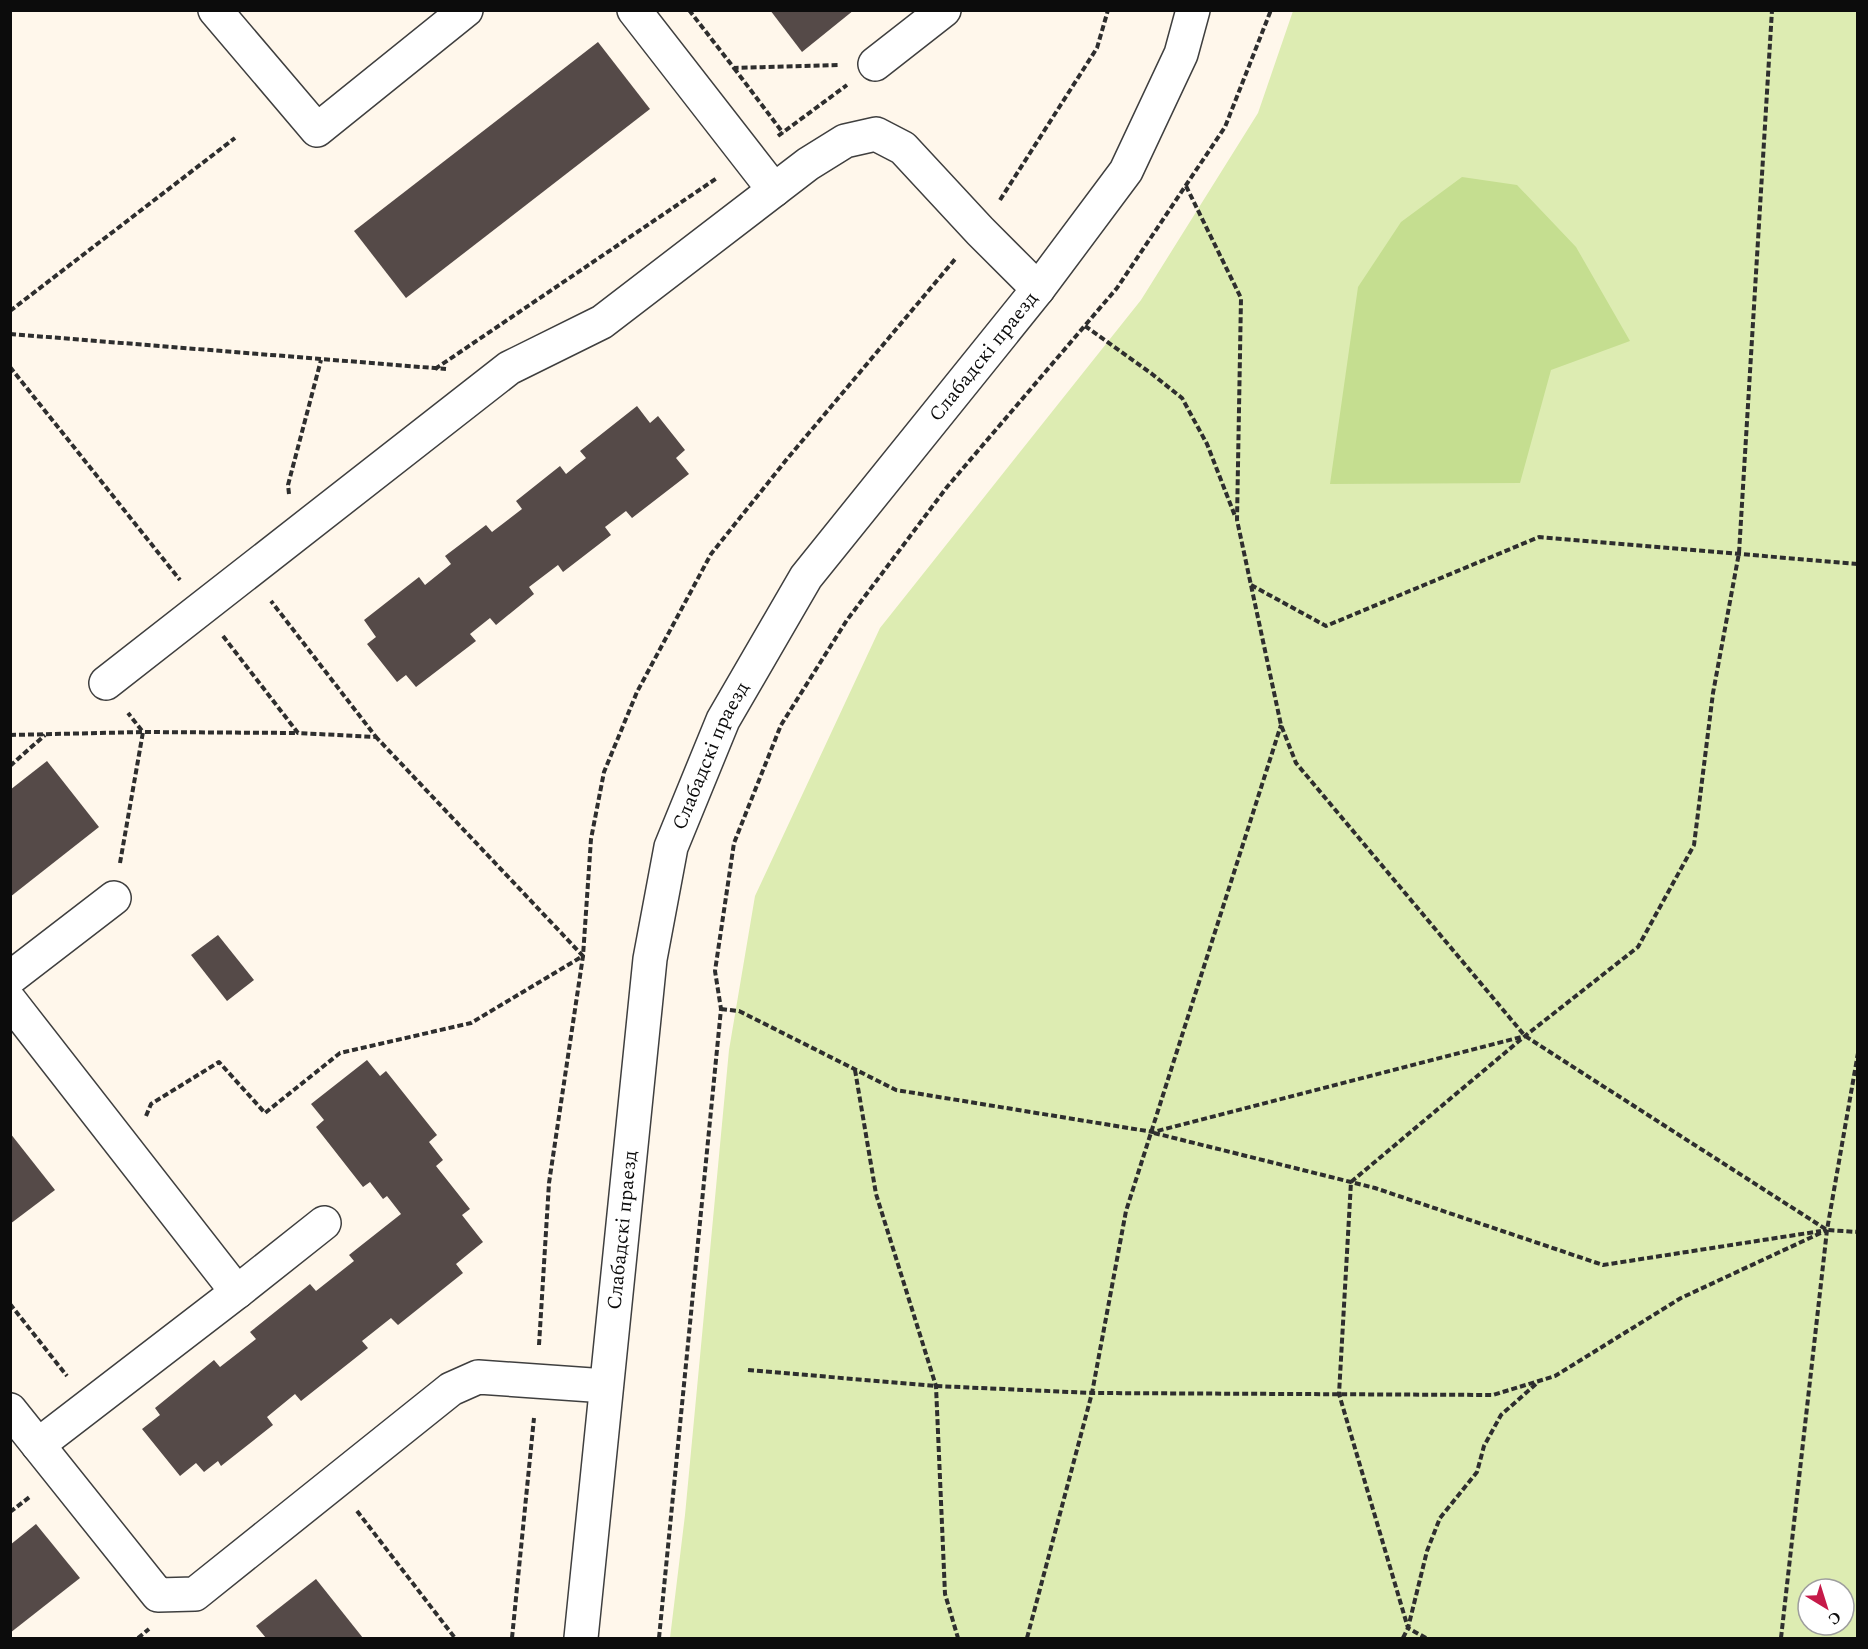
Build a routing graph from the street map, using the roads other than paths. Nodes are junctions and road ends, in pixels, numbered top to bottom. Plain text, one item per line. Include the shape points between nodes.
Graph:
1 (215, 10) edge
2 (466, 10) edge
3 (634, 10) edge
4 (944, 10) edge
5 (1193, 10) edge
6 (875, 64) road end
7 (774, 190) junction
8 (1038, 289) junction
9 (106, 683) road end
10 (114, 898) road end
11 (10, 978) edge
12 (10, 1002) edge
13 (324, 1223) dead end
14 (237, 1292) junction
15 (606, 1386) junction
16 (10, 1410) edge
17 (38, 1445) junction
18 (581, 1638) edge

1 - 2 street via 317,130
3 - 7 street
4 - 6 street
5 - 8 street, Слабадскі праезд via 1180,54 1126,171
7 - 8 street via 845,141 876,134 903,148
7 - 9 street via 602,322 509,368
8 - 15 street, Слабадскі праезд via 806,577 723,720 671,847 650,959
10 - 11 street
12 - 14 street
13 - 14 street
14 - 17 street
15 - 17 street via 478,1377 451,1389 195,1594 158,1595
15 - 18 street, Слабадскі праезд
16 - 17 street

